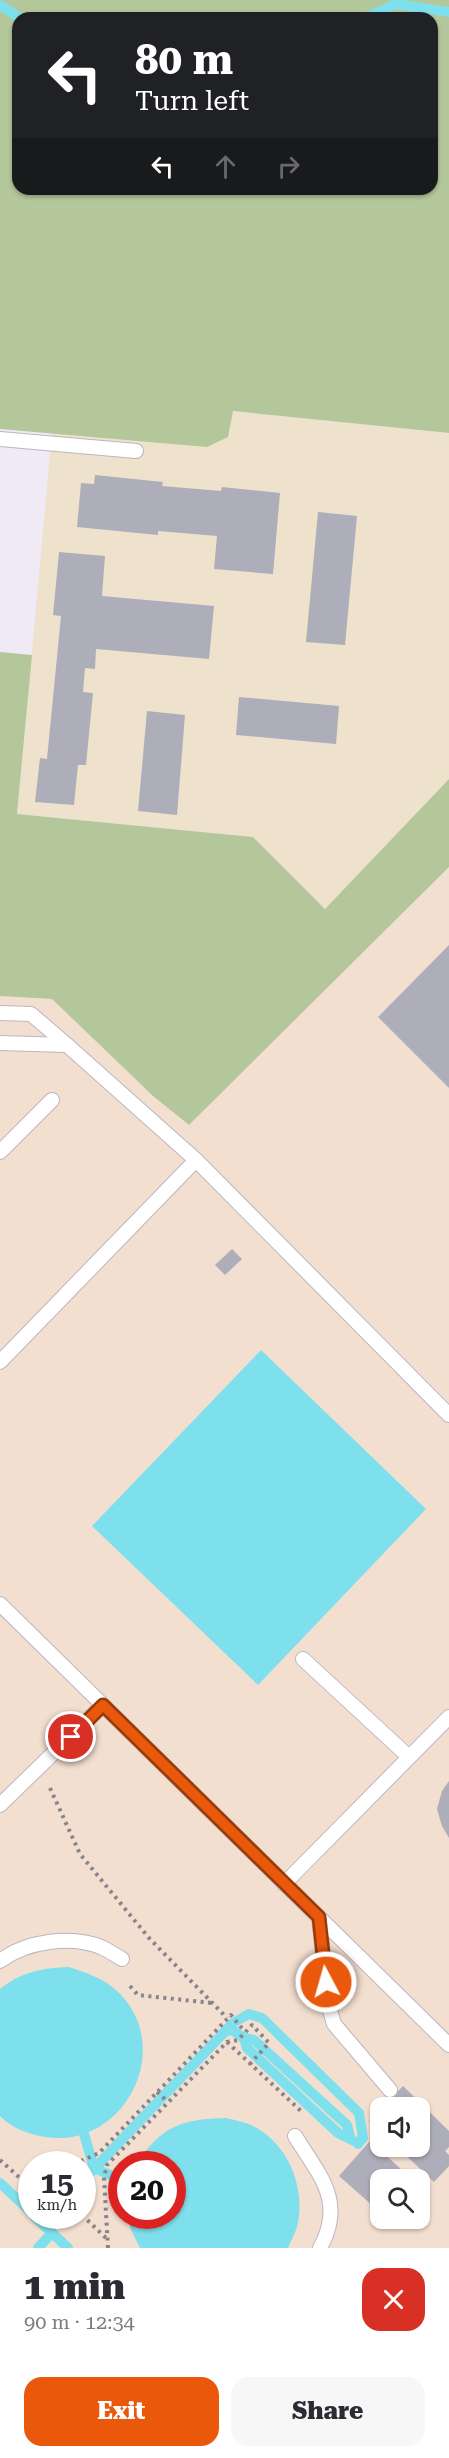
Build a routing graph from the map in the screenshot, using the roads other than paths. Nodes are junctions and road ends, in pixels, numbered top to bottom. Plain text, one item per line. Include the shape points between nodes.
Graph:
1 (0, 439) edge
2 (136, 451) dead end
3 (0, 1013) edge
4 (0, 1043) edge
5 (67, 1045) junction
6 (52, 1100) dead end
7 (0, 1152) edge
8 (196, 1161) junction
9 (0, 1362) edge
10 (449, 1415) edge
11 (0, 1604) edge
12 (303, 1659) dead end
13 (103, 1705) junction
14 (449, 1716) edge
15 (409, 1757) junction
16 (0, 1805) edge
17 (284, 1884) junction
18 (319, 1917) junction
19 (122, 1959) dead end
20 (0, 1961) edge
21 (449, 2044) edge
22 (390, 2090) dead end
23 (295, 2136) dead end
24 (320, 2248) edge

1 - 2 lane
3 - 5 lane via 31,1014
4 - 5 lane
5 - 8 lane
6 - 7 lane
8 - 9 lane
8 - 10 lane
11 - 13 lane
12 - 15 lane
13 - 16 lane
13 - 17 lane
14 - 15 lane
15 - 17 lane
17 - 18 lane
18 - 21 lane
18 - 22 lane via 328,2003 334,2024
19 - 20 lane via 100,1947 57,1941 10,1953
23 - 24 lane via 331,2199 331,2222

